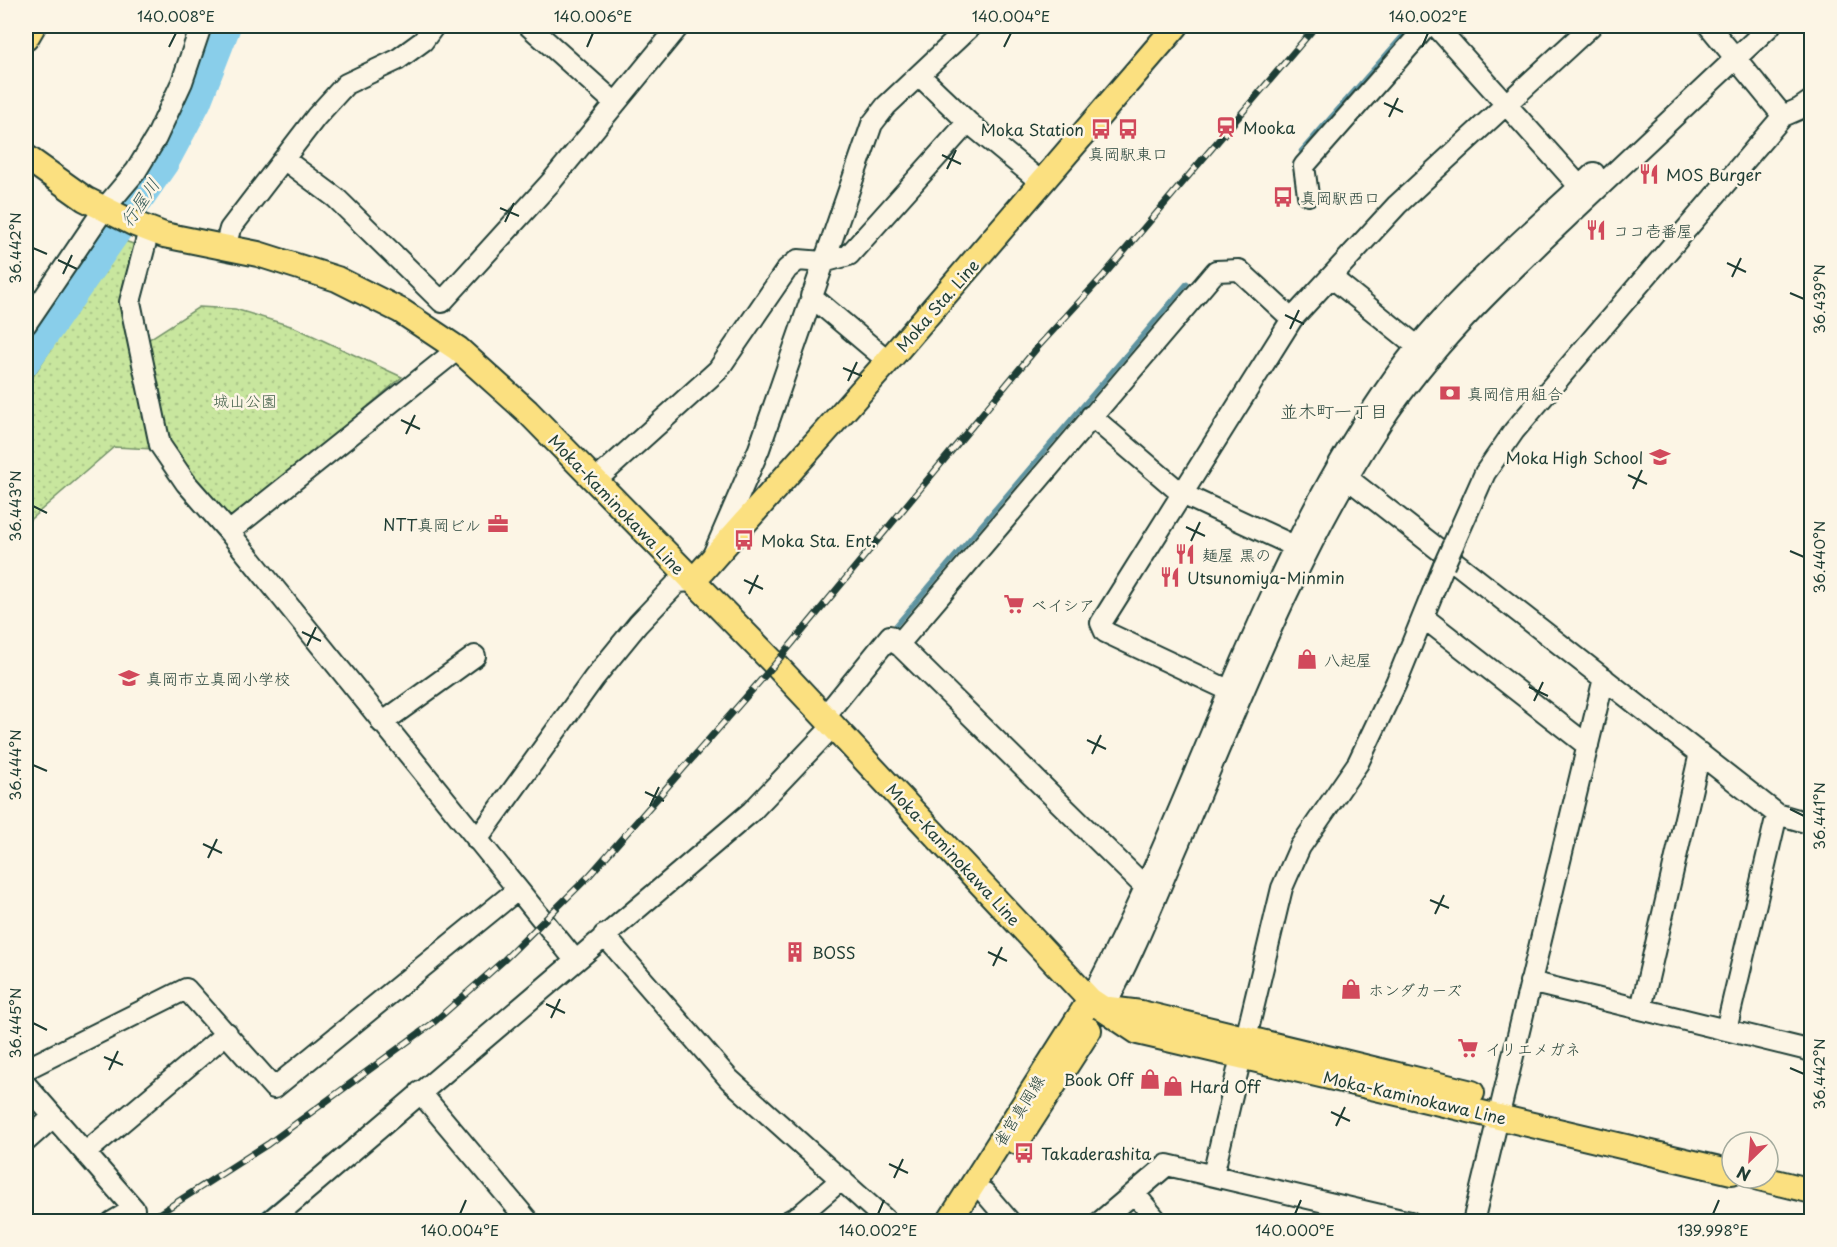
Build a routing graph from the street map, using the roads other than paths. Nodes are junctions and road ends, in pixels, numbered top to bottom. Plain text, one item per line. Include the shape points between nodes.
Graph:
1 (33, 26) edge
2 (201, 26) edge
3 (434, 26) edge
4 (530, 26) edge
5 (679, 26) edge
6 (971, 26) edge
7 (1176, 26) edge
8 (1426, 26) edge
9 (1436, 26) edge
10 (1591, 26) edge
11 (1709, 26) edge
12 (1751, 26) edge
13 (1770, 26) edge
14 (26, 38) edge
15 (1732, 53) junction
16 (919, 75) junction
17 (615, 103) junction
18 (1505, 103) junction
19 (1801, 111) edge
20 (968, 122) junction
21 (26, 157) edge
22 (285, 160) junction
23 (1042, 183) junction
24 (1580, 186) junction
25 (1308, 195) dead end
26 (109, 212) junction
27 (142, 227) junction
28 (225, 247) junction
29 (823, 262) junction
30 (1331, 277) junction
31 (811, 296) junction
32 (1292, 319) junction
33 (26, 324) edge
34 (459, 349) junction
35 (1423, 352) junction
36 (888, 361) junction
37 (1090, 416) junction
38 (1341, 473) junction
39 (595, 482) junction
40 (1182, 494) junction
41 (229, 532) junction
42 (1301, 549) junction
43 (712, 560) junction
44 (693, 581) junction
45 (1423, 617) junction
46 (898, 645) junction
47 (475, 657) dead end
48 (1604, 678) junction
49 (1235, 693) junction
50 (830, 721) junction
51 (382, 723) junction
52 (1588, 746) junction
53 (1700, 753) junction
54 (1777, 814) junction
55 (1812, 824) edge
56 (477, 840) junction
57 (1144, 886) junction
58 (517, 890) junction
59 (604, 935) junction
60 (575, 960) junction
61 (1530, 982) junction
62 (1097, 1004) junction
63 (1641, 1009) junction
64 (1726, 1030) junction
65 (227, 1033) junction
66 (1244, 1047) junction
67 (1812, 1051) edge
68 (26, 1069) edge
69 (26, 1085) edge
70 (420, 1092) junction
71 (1500, 1108) junction
72 (53, 1117) junction
73 (26, 1141) edge
74 (85, 1153) junction
75 (1720, 1153) edge
76 (1780, 1167) edge
77 (1720, 1169) edge
78 (1812, 1174) edge
79 (1213, 1175) junction
80 (842, 1179) junction
81 (1780, 1183) edge
82 (1812, 1191) edge
83 (985, 1193) junction
84 (1135, 1194) junction
85 (1370, 1217) edge
86 (112, 1221) edge
87 (269, 1221) edge
88 (529, 1221) edge
89 (787, 1221) edge
90 (888, 1221) edge
91 (949, 1221) edge
92 (967, 1221) edge
93 (1010, 1221) edge
94 (1100, 1221) edge
95 (1158, 1221) edge
96 (1410, 1221) edge
97 (1473, 1221) edge

1 - 14 main road
2 - 26 street via 182,82 156,138
3 - 22 street via 423,41 397,60 346,84
4 - 17 street
5 - 17 street
6 - 16 street
7 - 23 main road, Moka Sta. Line
8 - 25 street via 1304,166
9 - 18 street
10 - 18 street
11 - 15 street
12 - 15 street
13 - 15 street
15 - 19 street
15 - 24 street
15 - 35 street
16 - 20 street
16 - 29 street via 872,124
17 - 22 street via 551,182 442,302 336,198
18 - 24 street
18 - 30 street via 1373,229
19 - 45 street, bridge via 1514,431 1485,473
20 - 23 street
20 - 29 street via 849,255
21 - 26 main road, Moka-Kaminokawa Line
22 - 28 street via 230,229
23 - 36 main road, Moka Sta. Line
24 - 35 street via 1484,276
26 - 27 main road, Moka-Kaminokawa Line
26 - 33 street
27 - 28 main road, Moka-Kaminokawa Line
27 - 41 street via 130,302 160,446
28 - 34 main road, Moka-Kaminokawa Line via 337,279 401,311
29 - 31 street
29 - 39 street via 798,260 786,269 718,370
30 - 32 street
30 - 35 street
31 - 36 street
31 - 43 street via 759,449
32 - 37 street via 1239,270 1216,271
32 - 40 street
34 - 39 main road, Moka-Kaminokawa Line via 500,384
34 - 41 street
35 - 38 street via 1382,422
36 - 43 main road, Moka Sta. Line
37 - 40 street
37 - 46 street
38 - 42 street
38 - 48 street
39 - 44 main road, Moka-Kaminokawa Line
40 - 42 street
40 - 49 street via 1101,622 1105,632
41 - 51 street
42 - 49 street
43 - 44 main road, Moka Sta. Line
44 - 50 main road, Moka-Kaminokawa Line
44 - 56 street via 678,582 616,650
45 - 52 street
45 - 66 street via 1358,763 1300,847 1282,888
46 - 50 street via 890,636
46 - 57 street
47 - 51 street
48 - 52 street
48 - 53 street
49 - 57 street
49 - 62 street via 1146,920
50 - 59 street via 752,811
50 - 62 main road, Moka-Kaminokawa Line
51 - 56 street
52 - 61 street
53 - 54 street
53 - 63 street
54 - 55 street
54 - 64 street
56 - 58 street
57 - 62 street
58 - 60 street
58 - 65 street via 274,1088
59 - 60 street
59 - 80 street via 729,1079
60 - 70 street
61 - 63 street
61 - 71 street
62 - 66 main road, Moka-Kaminokawa Line via 1141,1013
62 - 83 main road, 雀宮真岡線
62 - 91 main road, 雀宮真岡線
63 - 64 street
64 - 67 street
65 - 68 street via 186,989
65 - 74 street
66 - 71 main road, Moka-Kaminokawa Line
66 - 79 street
69 - 72 street
70 - 87 street
70 - 88 street
71 - 75 main road, Moka-Kaminokawa Line
71 - 77 main road, Moka-Kaminokawa Line
71 - 97 street
72 - 73 street
72 - 74 street
74 - 86 street via 134,1209
76 - 78 main road
79 - 84 street via 1167,1165
79 - 85 street
80 - 89 street via 800,1215
80 - 90 street
81 - 82 main road
83 - 92 main road, 雀宮真岡線
83 - 93 street
84 - 94 street
84 - 95 street
85 - 96 street

